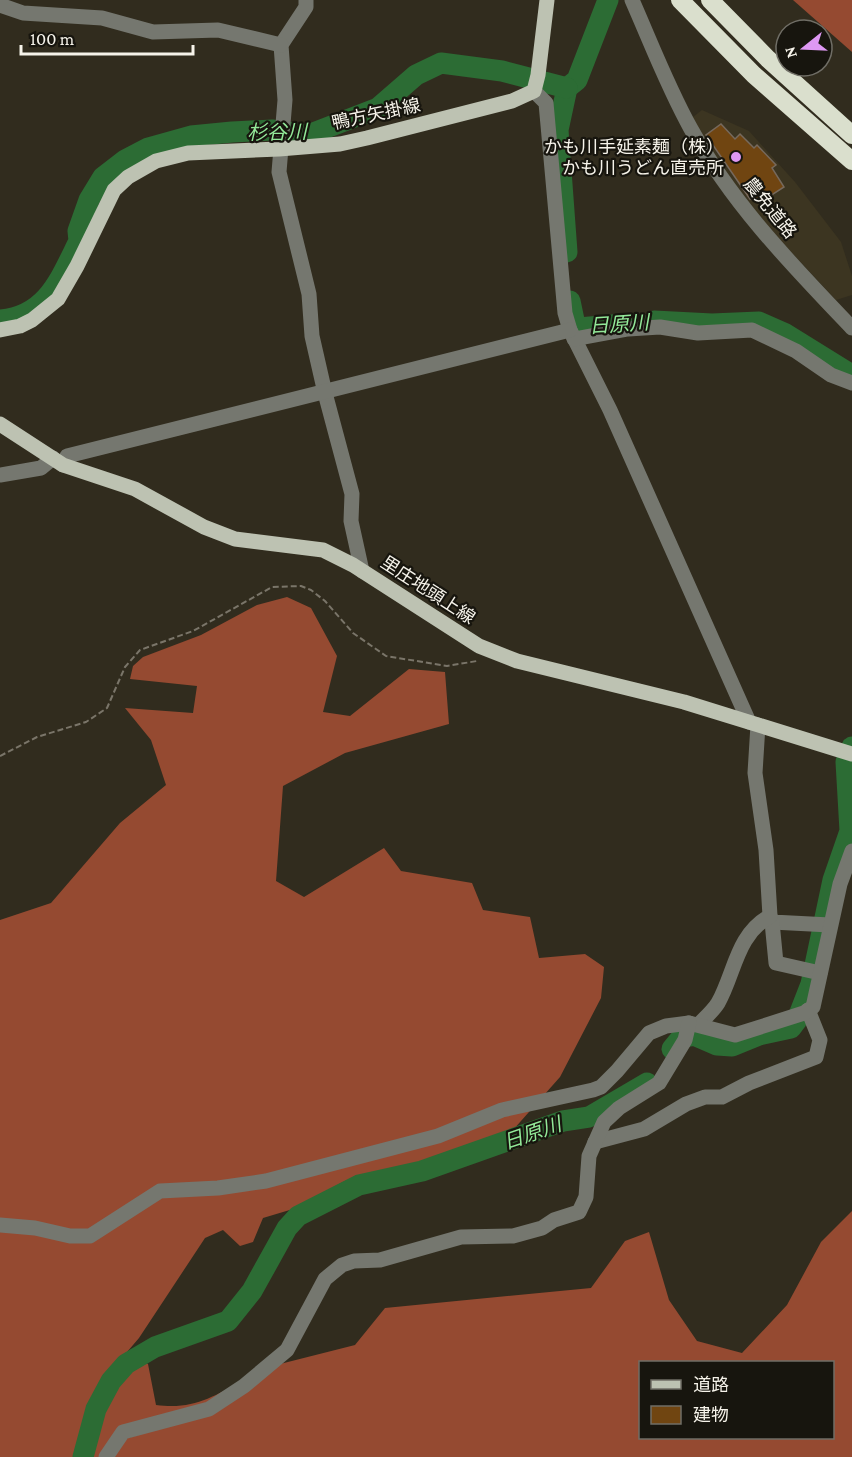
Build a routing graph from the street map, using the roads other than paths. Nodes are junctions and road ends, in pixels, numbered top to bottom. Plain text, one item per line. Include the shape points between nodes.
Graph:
1 (306, 0) edge
2 (547, 0) edge
3 (632, 0) edge
4 (681, 0) edge
5 (710, 0) edge
6 (0, 5) edge
7 (281, 45) junction
8 (536, 84) junction
9 (852, 135) edge
10 (279, 146) junction
11 (852, 161) edge
12 (852, 328) edge
13 (0, 330) edge
14 (572, 334) junction
15 (852, 383) edge
16 (325, 393) junction
17 (0, 423) edge
18 (58, 461) junction
19 (0, 475) edge
20 (362, 571) junction
21 (753, 723) junction
22 (848, 753) edge
23 (852, 851) edge
24 (771, 919) junction
25 (825, 924) junction
26 (816, 972) junction
27 (802, 1014) junction
28 (690, 1030) junction
29 (595, 1142) junction
30 (0, 1225) edge
31 (106, 1457) edge

1 - 7 street via 306,7
2 - 8 main road
3 - 12 street, 農免道路 via 691,128 722,178 765,235
4 - 11 highway via 754,75
5 - 9 highway
6 - 7 street via 23,14 102,18 153,32 218,30
7 - 10 street via 285,100
8 - 10 main road, 鴨方矢掛線 via 500,105 358,140
8 - 14 street via 546,103 565,313
10 - 13 main road, 鴨方矢掛線 via 188,153 142,168 128,177 110,196 58,299 32,320
10 - 16 street via 281,183 309,294 312,336
14 - 15 street via 670,327 698,333 752,330
14 - 16 street
14 - 21 street
16 - 18 street
16 - 20 street via 352,494 351,521
17 - 18 main road, 里庄地頭上線
18 - 19 street
18 - 20 main road, 里庄地頭上線 via 135,489 204,527 236,539 323,550
20 - 21 main road, 里庄地頭上線 via 479,646 502,655
21 - 22 main road, 里庄地頭上線
21 - 24 street
23 - 25 street
24 - 25 street
24 - 26 street via 776,963
24 - 28 street via 760,922 745,940 718,1004
25 - 26 street
26 - 27 street via 813,1007
27 - 28 street via 735,1035
27 - 29 street via 820,1040 816,1056 722,1097 705,1097 686,1104 644,1129
28 - 29 street via 659,1083 610,1115
28 - 30 street via 666,1026 649,1033 601,1087 502,1110 438,1136 266,1181 160,1191 90,1236
29 - 31 street via 589,1156 585,1203 579,1212 513,1236 461,1237 380,1260 342,1265 325,1279 287,1350 244,1386 209,1409 123,1432

